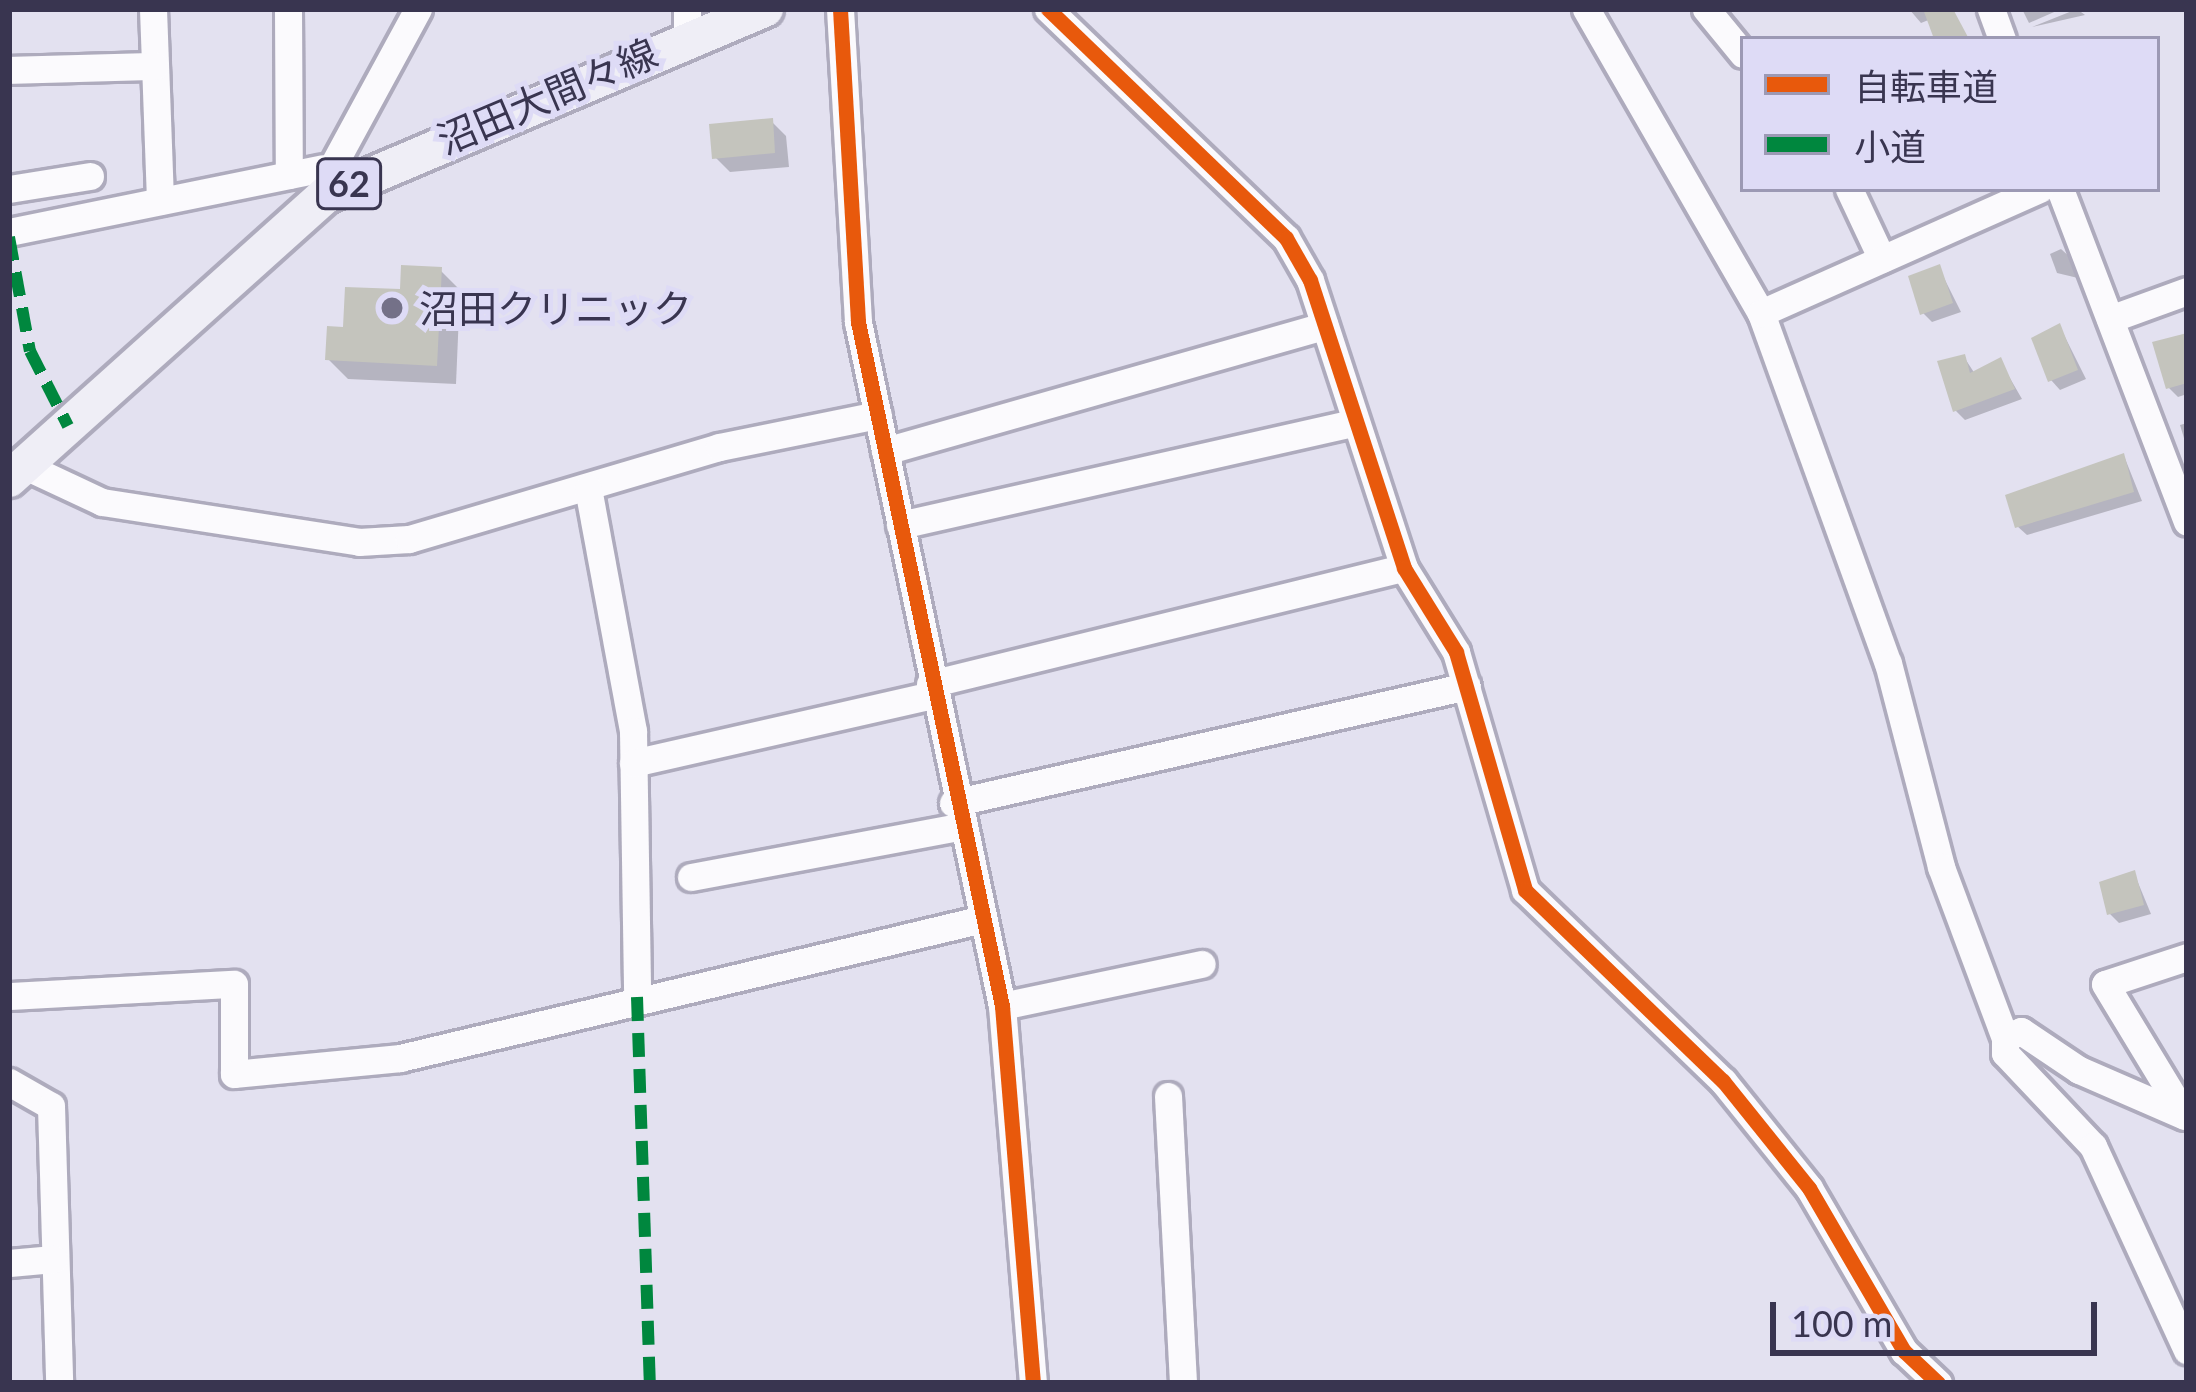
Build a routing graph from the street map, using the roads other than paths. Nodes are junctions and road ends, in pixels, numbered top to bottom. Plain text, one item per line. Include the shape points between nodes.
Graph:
1 (154, 9) edge
2 (288, 9) edge
3 (418, 9) edge
4 (765, 9) edge
5 (840, 9) edge
6 (1048, 9) edge
7 (1586, 9) edge
8 (1706, 9) edge
9 (687, 22) edge
10 (1740, 50) edge
11 (155, 66) junction
12 (9, 70) edge
13 (290, 175) junction
14 (90, 176) dead end
15 (324, 181) junction
16 (9, 189) edge
17 (1850, 192) edge
18 (2033, 192) edge
19 (2061, 192) edge
20 (160, 201) junction
21 (9, 232) edge
22 (1882, 259) junction
23 (2187, 291) edge
24 (1761, 313) junction
25 (2110, 320) junction
26 (1324, 326) junction
27 (878, 415) junction
28 (1355, 422) junction
29 (885, 451) junction
30 (16, 472) edge
31 (588, 488) junction
32 (2187, 522) edge
33 (900, 525) junction
34 (1404, 568) junction
35 (1467, 686) junction
36 (931, 689) junction
37 (632, 763) junction
38 (956, 814) junction
39 (691, 877) dead end
40 (979, 920) junction
41 (2187, 957) edge
42 (1202, 964) dead end
43 (9, 996) edge
44 (637, 997) junction
45 (1002, 1006) junction
46 (2005, 1038) junction
47 (9, 1082) edge
48 (1168, 1096) dead end
49 (54, 1259) junction
50 (9, 1262) edge
51 (2187, 1350) edge
52 (59, 1383) edge
53 (1033, 1383) edge
54 (1183, 1383) edge
55 (1937, 1383) edge

1 - 11 street
2 - 13 street
3 - 15 street
4 - 9 main road, 沼田大間々線 / 62
5 - 27 street via 842,156
6 - 26 street via 1286,238
7 - 24 street
8 - 10 street
9 - 15 main road, 沼田大間々線 / 62
11 - 12 street
11 - 20 street
13 - 15 street
13 - 20 street
14 - 16 street
15 - 30 main road, 沼田大間々線 / 62
17 - 22 street
18 - 22 street
19 - 25 street
20 - 21 street
22 - 24 street
23 - 25 street
24 - 46 street via 1888,663 1940,867
25 - 32 street
26 - 28 street
26 - 29 street
27 - 29 street
27 - 31 street
28 - 33 street
28 - 34 street
29 - 33 street
30 - 31 street via 102,502 358,542 409,539
31 - 37 street
33 - 36 street
34 - 35 street
34 - 36 street
35 - 38 street
35 - 55 street via 1525,890 1723,1082 1809,1188 1904,1351
36 - 37 street
36 - 38 street
37 - 44 street
38 - 39 street
38 - 40 street
40 - 44 street
40 - 45 street
41 - 46 street via 2104,984 2185,1116 2079,1070 2021,1031
42 - 45 street
43 - 44 street via 234,984 234,1074 400,1058 633,1006
45 - 53 street
46 - 51 street via 2005,1053 2092,1146
47 - 49 street via 51,1106
48 - 54 street
49 - 50 street
49 - 52 street

